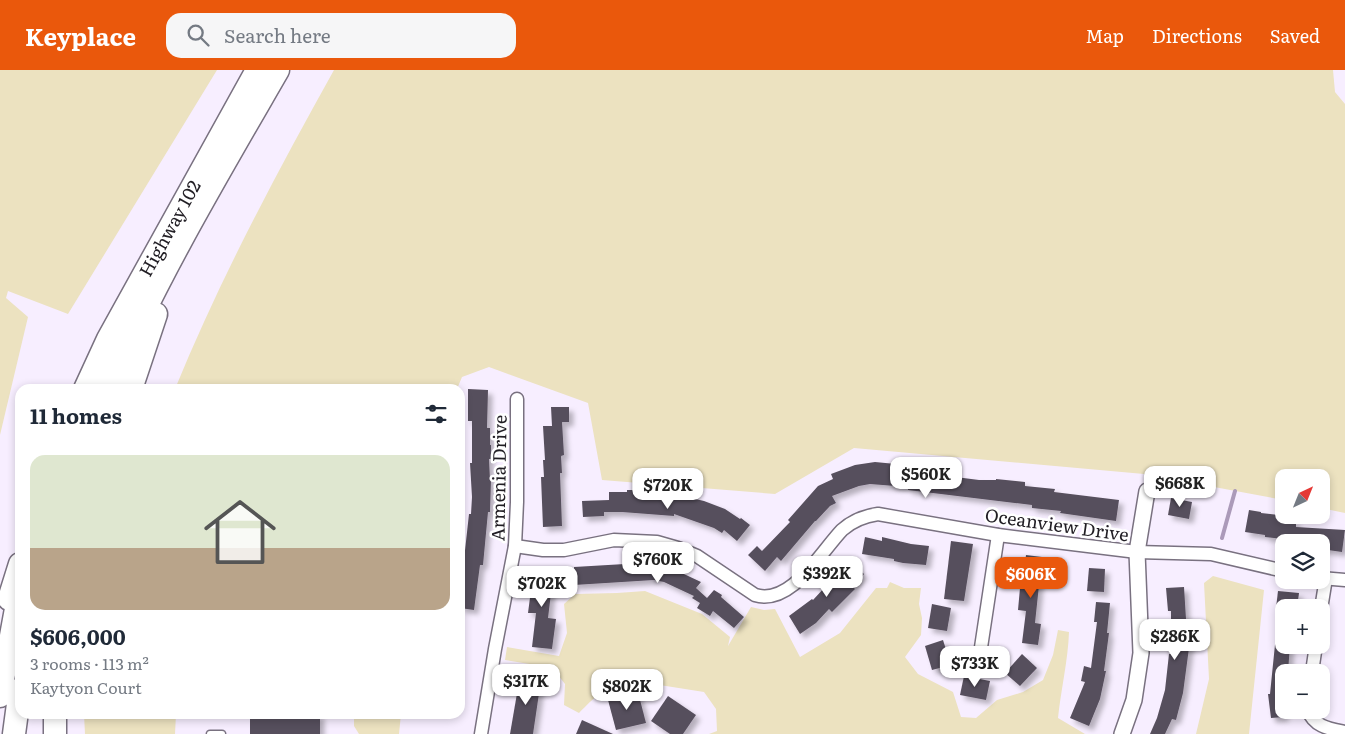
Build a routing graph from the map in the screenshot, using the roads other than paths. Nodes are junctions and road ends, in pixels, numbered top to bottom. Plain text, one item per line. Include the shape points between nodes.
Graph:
1 (257, 70) edge
2 (278, 70) edge
3 (181, 238) junction
4 (87, 384) edge
5 (110, 384) edge
6 (133, 384) edge
7 (517, 400) dead end
8 (1147, 491) dead end
9 (998, 535) junction
10 (515, 546) junction
11 (1137, 552) junction
12 (1275, 569) edge
13 (15, 579) edge
14 (1330, 579) edge
15 (1345, 580) edge
16 (15, 614) edge
17 (0, 625) edge
18 (980, 654) dead end
19 (0, 696) edge
20 (16, 719) edge
21 (55, 719) edge
22 (1314, 719) edge
23 (1345, 732) edge
24 (14, 734) edge
25 (54, 734) edge
26 (210, 734) edge
27 (222, 734) edge
28 (481, 734) edge
29 (1122, 734) edge

1 - 4 highway, Highway 102 via 108,339
2 - 3 highway, Highway 102
3 - 5 highway, Highway 102
3 - 6 highway
7 - 10 street, Armenia Drive
8 - 11 street
9 - 10 street, Oceanview Drive via 887,514 870,515 853,521 842,530 788,590 768,597 748,592 697,556 657,542 614,540 554,550
9 - 11 street, Oceanview Drive
9 - 18 street
10 - 28 street, Armenia Drive
11 - 12 street, Oceanview Drive via 1211,554
11 - 29 street via 1141,653 1134,700
13 - 17 highway
14 - 15 street
16 - 19 highway
20 - 24 highway
21 - 25 highway
22 - 23 street via 1327,728
26 - 27 lane

